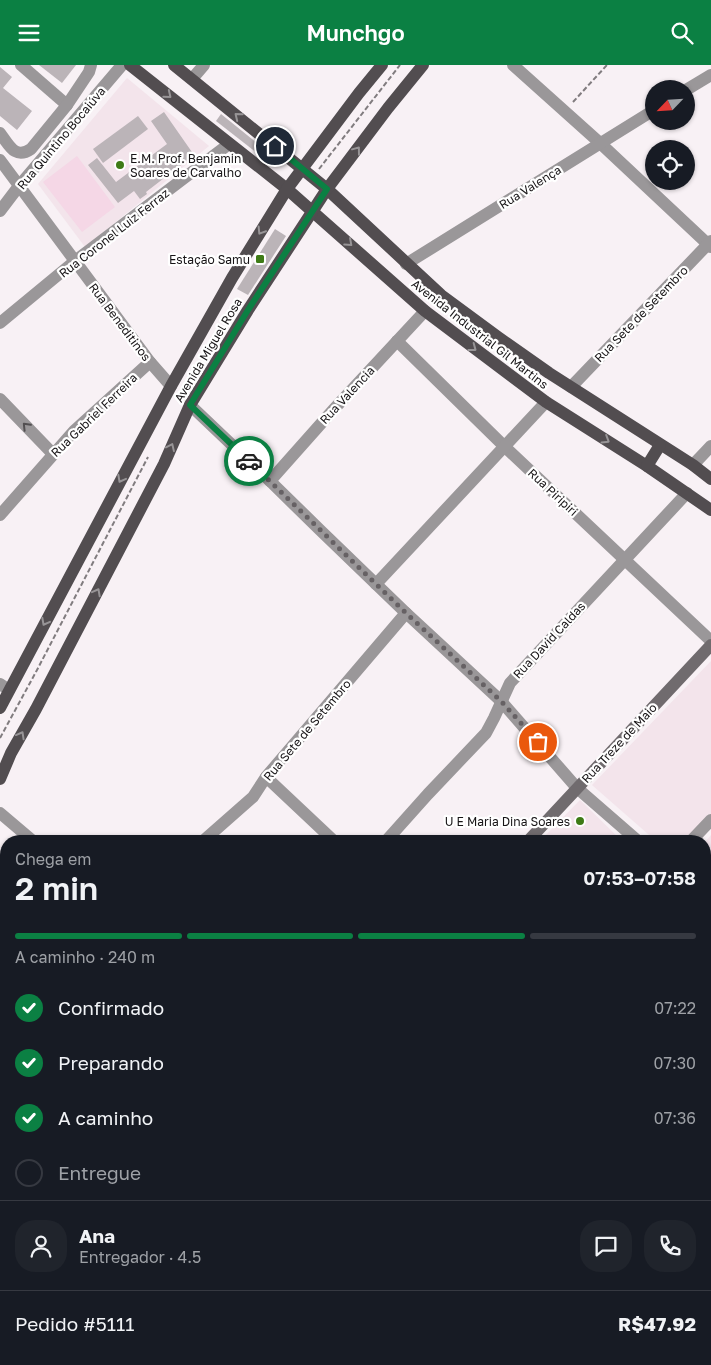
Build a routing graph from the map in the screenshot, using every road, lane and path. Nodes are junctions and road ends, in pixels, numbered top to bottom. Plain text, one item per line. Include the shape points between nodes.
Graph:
1 (21, 65) edge
2 (92, 65) edge
3 (122, 65) edge
4 (130, 65) edge
5 (174, 65) edge
6 (204, 65) edge
7 (382, 65) edge
8 (400, 65) edge
9 (423, 65) edge
10 (512, 65) edge
11 (607, 65) edge
12 (711, 75) edge
13 (192, 79) junction
14 (695, 85) edge
15 (67, 105) junction
16 (564, 111) junction
17 (645, 116) edge
18 (0, 133) edge
19 (600, 143) junction
20 (229, 145) junction
21 (0, 160) edge
22 (303, 168) junction
23 (313, 177) junction
24 (19, 186) junction
25 (287, 189) junction
26 (327, 189) junction
27 (0, 211) edge
28 (312, 211) junction
29 (710, 244) edge
30 (75, 261) junction
31 (406, 264) junction
32 (425, 311) junction
33 (0, 323) edge
34 (397, 341) junction
35 (150, 362) junction
36 (171, 386) junction
37 (570, 387) junction
38 (0, 399) edge
39 (546, 402) junction
40 (190, 405) junction
41 (660, 445) junction
42 (711, 446) edge
43 (505, 447) junction
44 (151, 451) dead end
45 (53, 454) junction
46 (693, 465) junction
47 (648, 466) junction
48 (711, 479) edge
49 (270, 481) junction
50 (687, 493) junction
51 (711, 510) edge
52 (0, 515) edge
53 (624, 560) junction
54 (376, 584) junction
55 (406, 613) junction
56 (711, 641) edge
57 (711, 645) edge
58 (4, 687) edge
59 (501, 701) junction
60 (0, 708) edge
61 (0, 737) edge
62 (266, 777) junction
63 (0, 779) edge
64 (577, 787) junction
65 (0, 813) edge
66 (711, 820) edge
67 (26, 835) edge
68 (210, 835) edge
69 (328, 835) edge
70 (391, 835) edge
71 (533, 835) edge
72 (631, 835) edge
73 (697, 835) edge

1 - 15 street
2 - 15 street
3 - 24 street, Rua Quintino Bocaiúva
4 -> 20 main road, Avenida Industrial Gil Martins
5 - 13 main road, Avenida Industrial Gil Martins
6 - 13 street
7 - 22 main road, Avenida Miguel Rosa
8 - 23 path
26 -> 9 main road, Avenida Miguel Rosa
10 - 16 street
11 - 16 path
12 - 14 street
22 -> 13 main road, Avenida Industrial Gil Martins
15 - 18 street via 25,153 13,150
16 - 19 street
17 - 19 street, Rua Valença
19 - 29 street
19 - 31 street, Rua Valença
20 - 25 main road, Avenida Industrial Gil Martins
20 - 30 street, Rua Coronel Luiz Ferraz
21 - 24 street, Rua Beneditinos
22 - 23 main road, Avenida Industrial Gil Martins
22 - 25 main road, Avenida Miguel Rosa
23 - 26 main road, Avenida Industrial Gil Martins
24 - 27 street, Rua Quintino Bocaiúva
24 - 30 street, Rua Beneditinos
25 - 28 main road, Avenida Industrial Gil Martins
25 -> 36 main road, Avenida Miguel Rosa
26 - 28 main road, Avenida Miguel Rosa
26 - 31 main road, Avenida Industrial Gil Martins
28 -> 32 main road, Avenida Industrial Gil Martins
28 - 40 main road, Avenida Miguel Rosa
29 - 37 street, Rua Sete de Setembro
30 - 33 street, Rua Coronel Luiz Ferraz
30 - 35 street, Rua Beneditinos
31 - 37 main road, Avenida Industrial Gil Martins via 441,295
32 - 34 street, Rua Valencia
32 -> 39 main road, Avenida Industrial Gil Martins
34 - 43 street, Rua Piripiri
34 - 49 street, Rua Valencia
35 - 36 street, Rua Beneditinos
35 - 45 street, Rua Gabriel Ferreira
36 -> 58 main road, Avenida Miguel Rosa
37 - 41 main road, Avenida Industrial Gil Martins
45 -> 38 street
39 - 43 street
39 -> 47 main road, Avenida Industrial Gil Martins
40 - 49 street
63 -> 40 main road, Avenida Miguel Rosa via 164,464
41 - 46 main road, Avenida Industrial Gil Martins
41 - 47 main road
42 - 46 street
43 - 53 street, Rua Piripiri
43 - 54 street
44 - 61 path
45 - 52 street, Rua Gabriel Ferreira
46 - 48 main road, Avenida Industrial Gil Martins
47 - 50 main road, Avenida Industrial Gil Martins
49 - 54 street
50 - 51 main road, Avenida Industrial Gil Martins
50 - 53 street, Rua David Caldas
53 - 56 street, Rua Piripiri
53 - 59 street, Rua David Caldas via 510,683
54 - 55 street
55 - 59 street
55 - 62 street, Rua Sete de Setembro
57 - 64 street, Rua Treze de Maio
58 - 60 main road, Avenida Miguel Rosa
59 - 64 street
59 - 70 street, Rua David Caldas via 486,733
62 - 68 street, Rua Sete de Setembro via 253,797
62 - 69 street
64 - 71 street, Rua Treze de Maio
64 - 72 street
65 - 67 street
66 - 73 street

